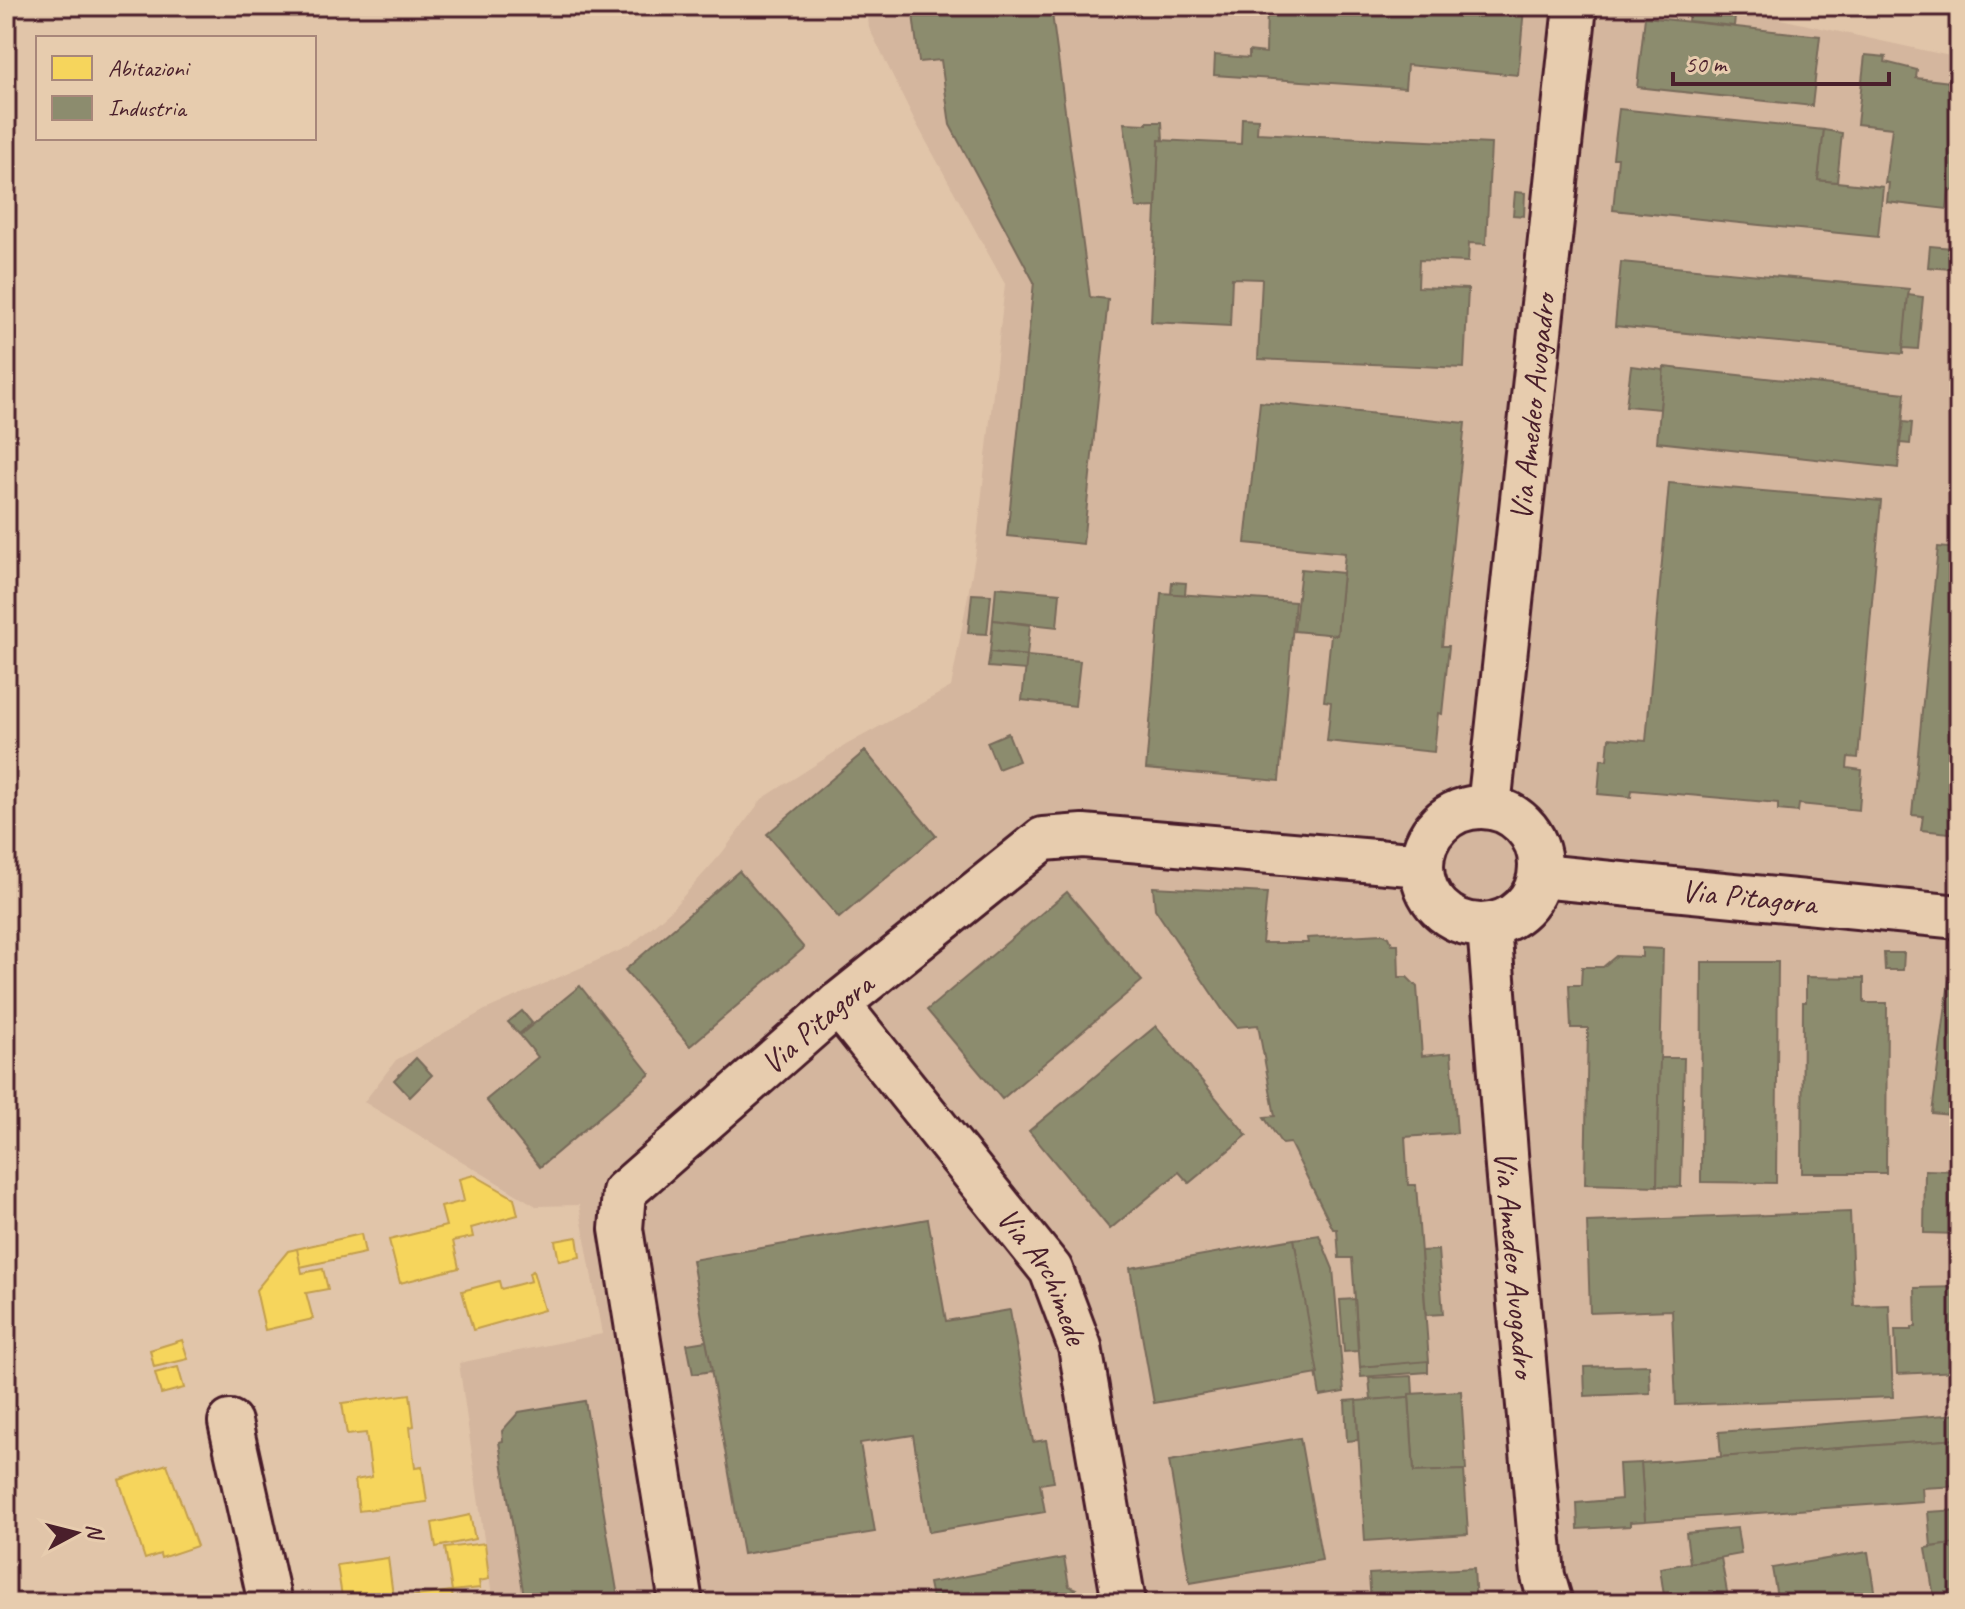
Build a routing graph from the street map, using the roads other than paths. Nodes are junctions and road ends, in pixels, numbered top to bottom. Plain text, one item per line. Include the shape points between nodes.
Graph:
1 (1575, 6) edge
2 (1489, 807) junction
3 (1422, 865) junction
4 (1540, 876) junction
5 (1959, 917) edge
6 (1489, 925) junction
7 (838, 1004) junction
8 (230, 1422) dead end
9 (270, 1603) edge
10 (681, 1603) edge
11 (1124, 1603) edge
12 (1551, 1603) edge

1 - 2 street, Via Amedeo Avogadro
2 - 3 street via 1451,815 1426,845
2 - 4 street via 1507,813 1528,831 1540,857
3 - 6 street via 1425,885 1442,910 1469,924
3 - 7 street, Via Pitagora via 1083,836 1043,839
4 - 5 street, Via Pitagora
4 - 6 street via 1523,909
6 - 12 street, Via Amedeo Avogadro via 1543,1576
7 - 10 street, Via Pitagora via 624,1192 621,1229
7 - 11 street, Via Archimede via 1051,1270 1080,1347
8 - 9 street

